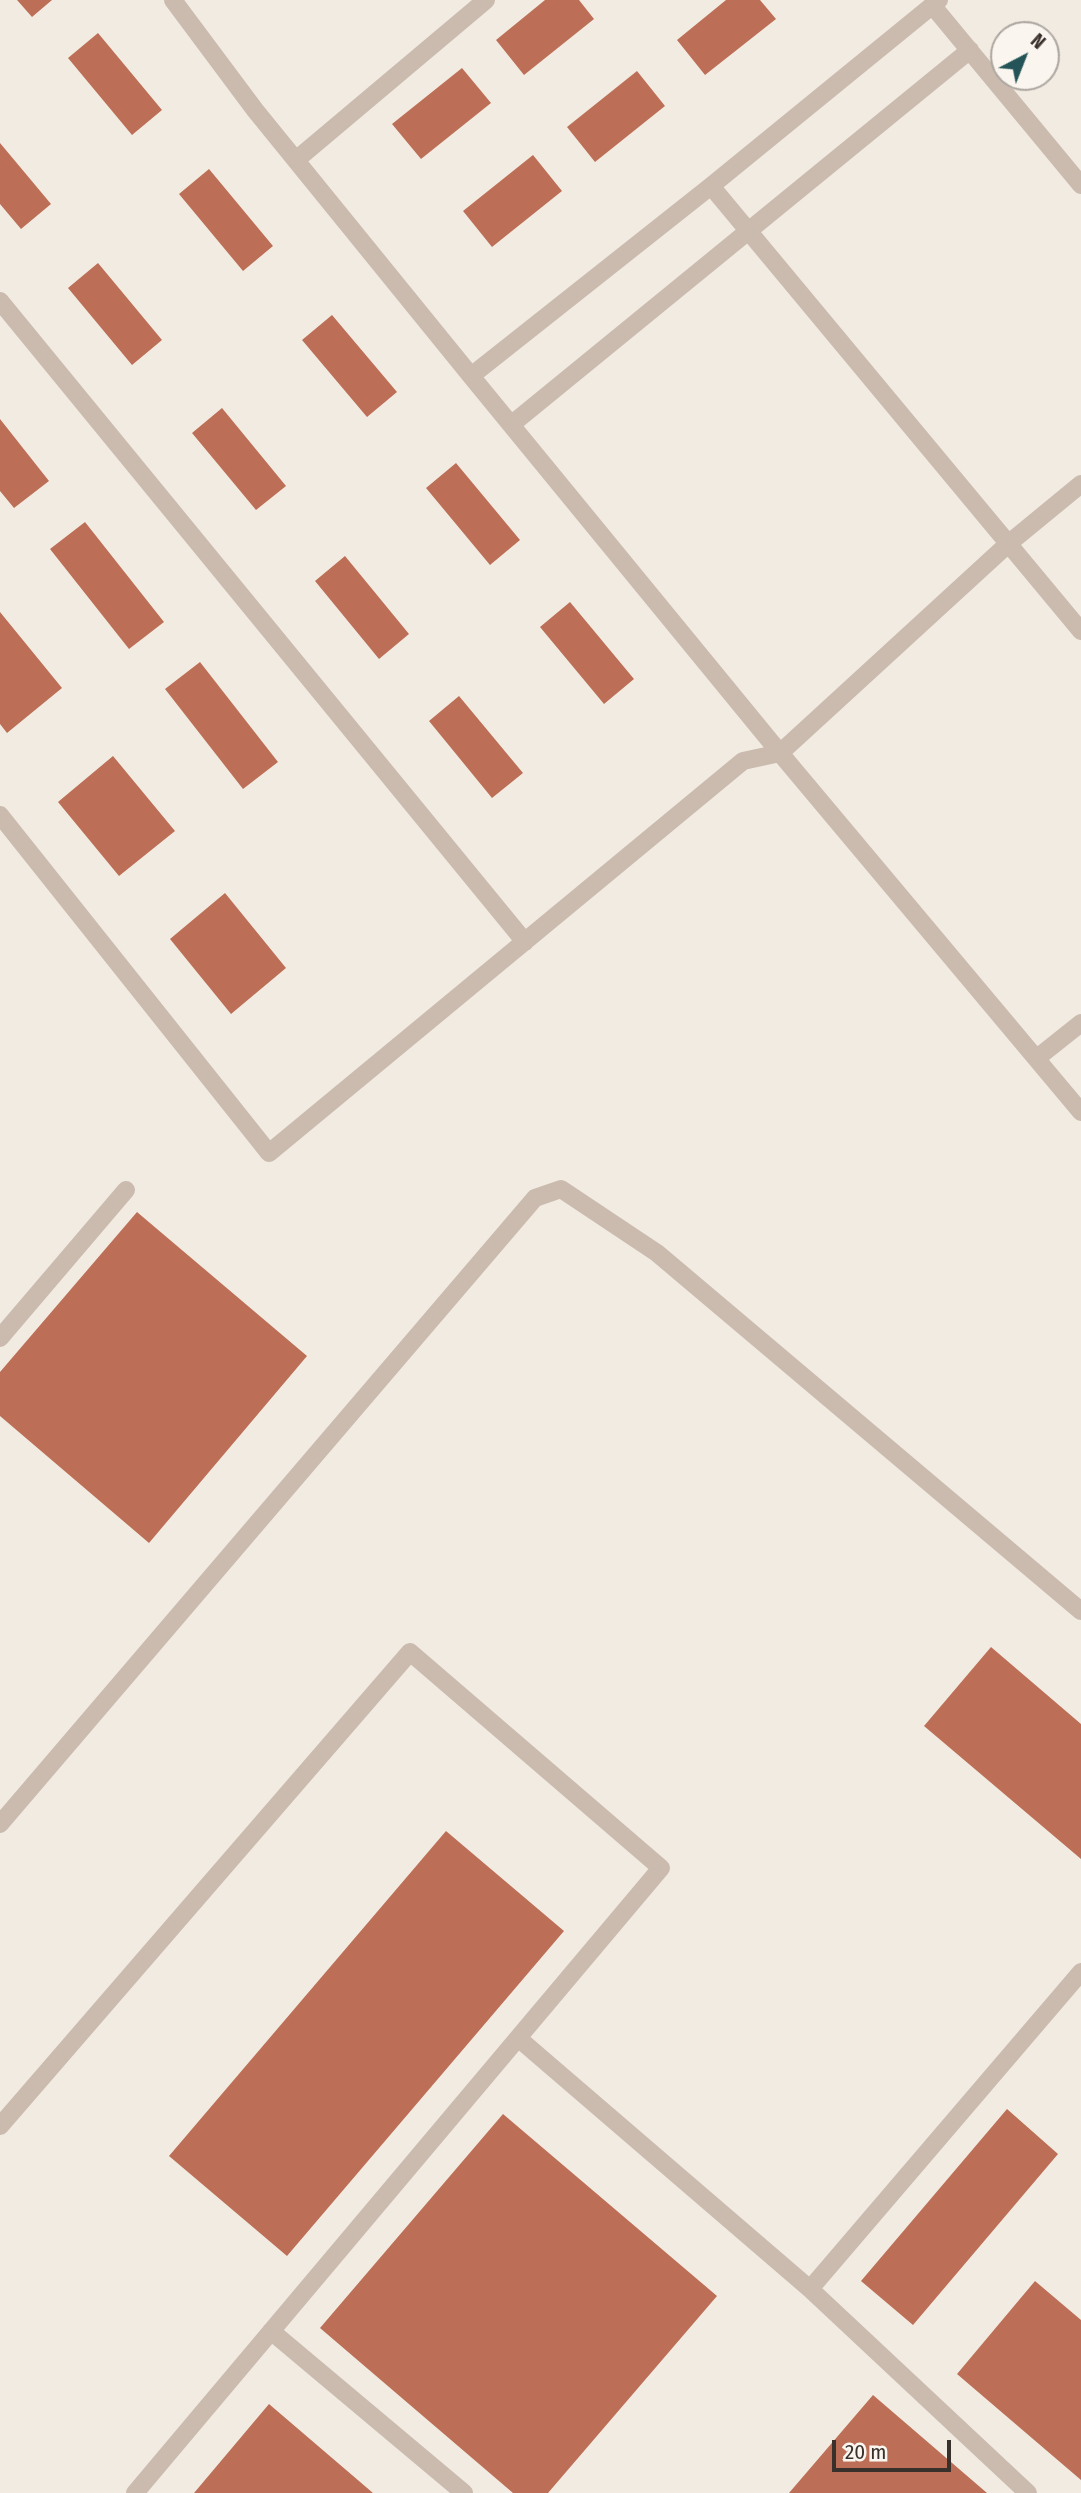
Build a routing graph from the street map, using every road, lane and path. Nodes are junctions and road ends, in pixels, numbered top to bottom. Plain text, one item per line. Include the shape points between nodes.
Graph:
1 (173, 0) edge
2 (486, 0) edge
3 (936, 3) edge
4 (970, 50) junction
5 (296, 160) junction
6 (1081, 185) edge
7 (711, 186) junction
8 (749, 231) junction
9 (0, 301) edge
10 (471, 376) junction
11 (512, 425) junction
12 (1081, 484) edge
13 (1008, 544) junction
14 (1081, 631) edge
15 (780, 753) junction
16 (0, 815) edge
17 (525, 942) junction
18 (1081, 1023) edge
19 (1037, 1058) junction
20 (1081, 1112) edge
21 (126, 1190) dead end
22 (0, 1338) edge
23 (1081, 1611) edge
24 (0, 1824) edge
25 (1081, 1972) edge
26 (518, 2038) junction
27 (0, 2126) edge
28 (810, 2289) junction
29 (271, 2331) junction
30 (135, 2493) edge
31 (464, 2493) edge
32 (1028, 2493) edge

1 - 5 street
2 - 5 street
3 - 4 street
3 - 7 street
4 - 6 street
4 - 8 street
5 - 10 street
7 - 8 street
7 - 10 street
8 - 11 street
8 - 13 street
9 - 17 street
10 - 11 street
11 - 15 street
12 - 13 street
13 - 14 street
13 - 15 street
15 - 17 street via 743,761
15 - 19 street
16 - 17 street via 269,1153
18 - 19 street
19 - 20 street
21 - 22 street
23 - 24 street via 657,1253 561,1189 535,1198
25 - 28 street
26 - 27 street via 661,1868 410,1652
26 - 28 street
26 - 29 street
28 - 32 street
29 - 30 street
29 - 31 street

